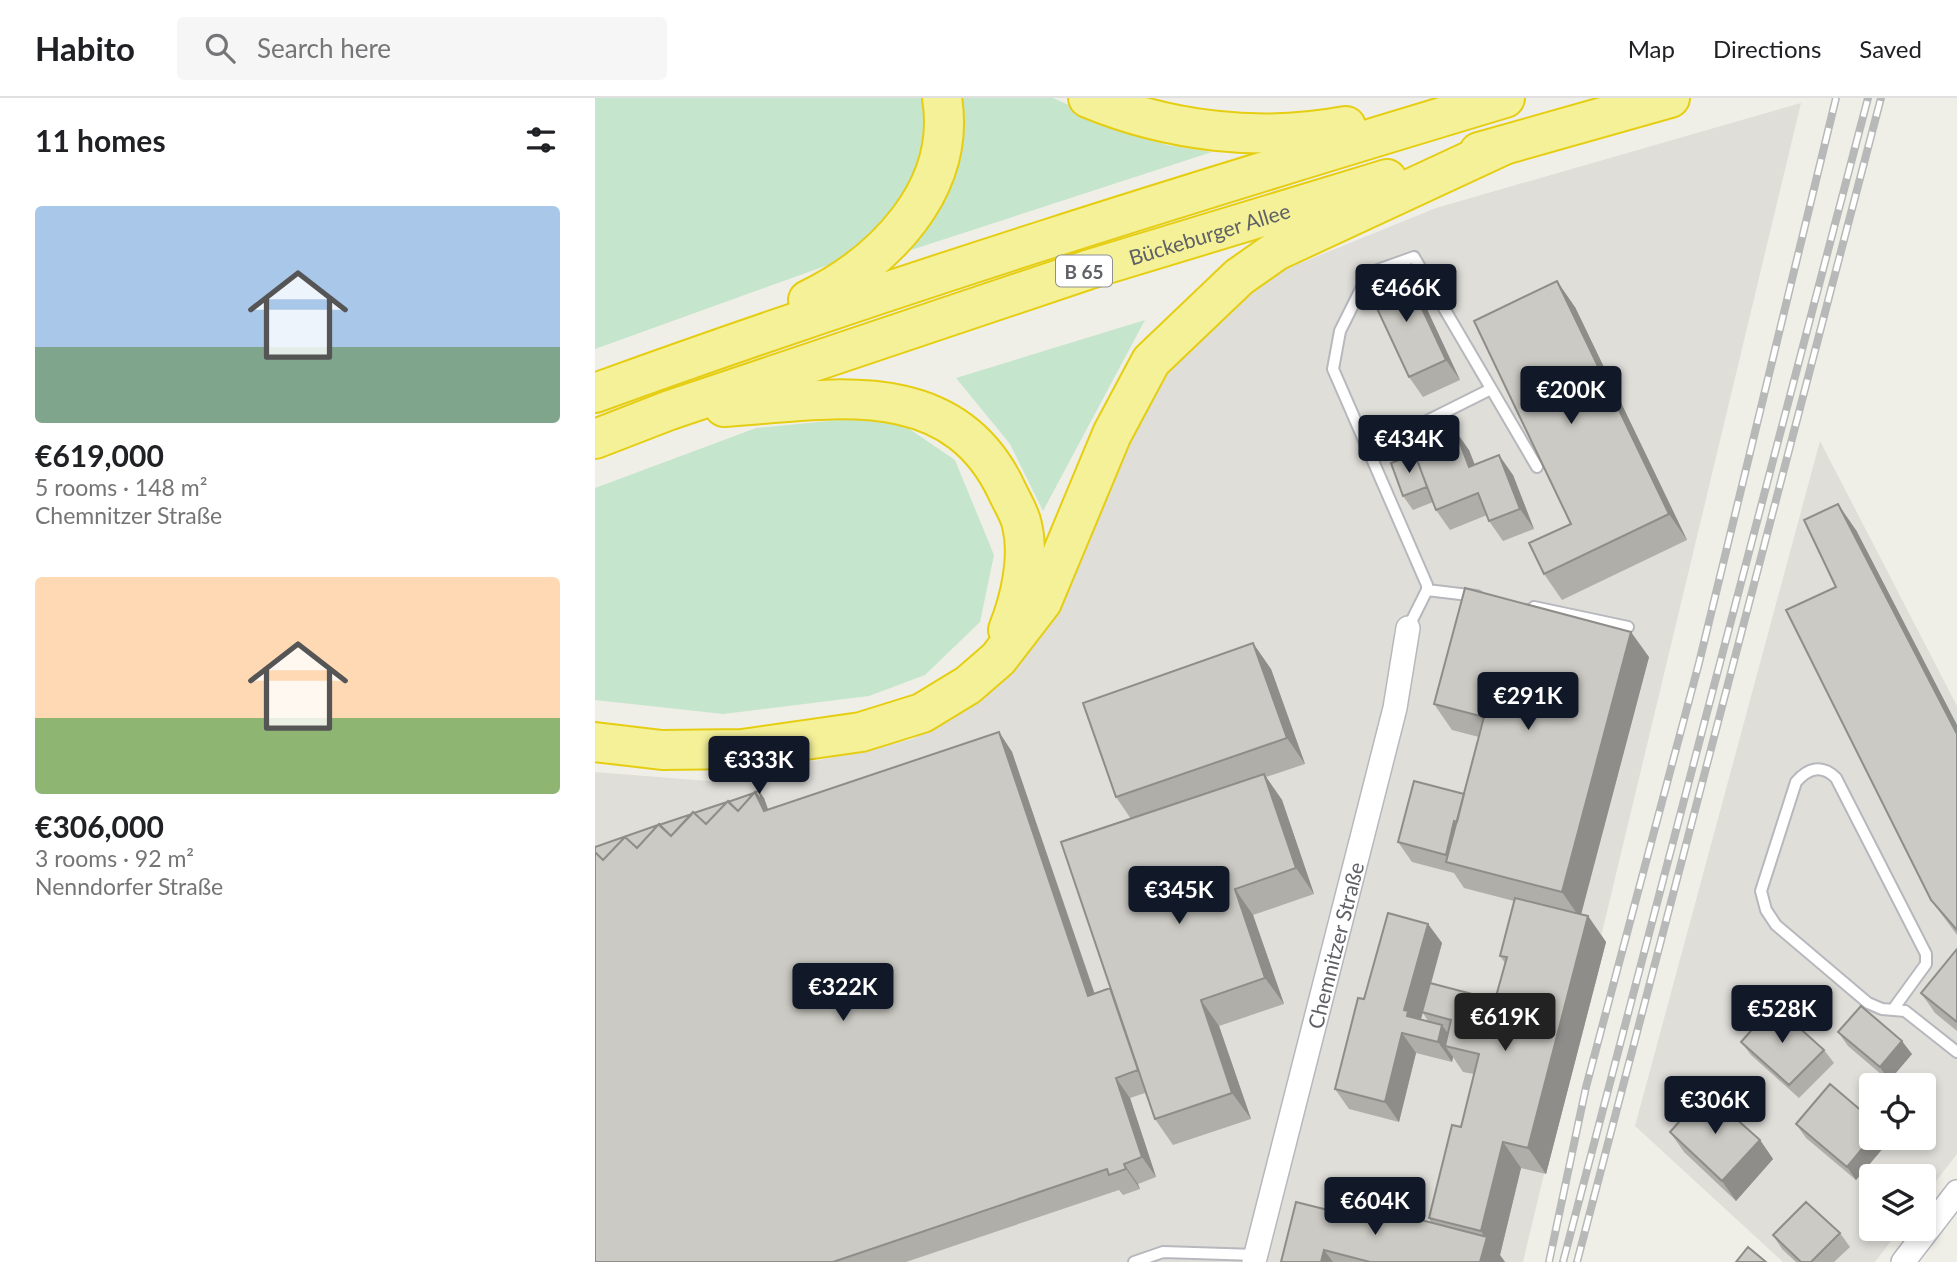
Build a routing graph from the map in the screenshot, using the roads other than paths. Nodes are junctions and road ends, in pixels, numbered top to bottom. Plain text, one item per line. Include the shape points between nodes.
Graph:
1 (942, 98) edge
2 (1088, 98) edge
3 (1489, 98) edge
4 (1505, 98) edge
5 (1670, 98) edge
6 (1502, 146) junction
7 (677, 363) junction
8 (1491, 389) junction
9 (595, 393) edge
10 (670, 410) junction
11 (595, 439) edge
12 (1369, 450) junction
13 (1538, 467) edge
14 (1427, 590) junction
15 (1488, 598) edge
16 (1526, 606) edge
17 (1628, 627) dead end
18 (1408, 628) joint
19 (998, 659) junction
20 (595, 742) edge
21 (1894, 1008) junction
22 (1957, 1052) edge
23 (1957, 1192) edge
24 (1255, 1258) edge
25 (1133, 1262) edge
26 (1903, 1262) edge

1 - 7 highway via 944,130 939,159 915,214 892,242 833,288
2 - 3 highway via 1150,121 1204,131 1306,134
4 - 7 highway, Bückeburger Allee / B 65 via 1076,228
5 - 6 highway, Bückeburger Allee / B 65
6 - 10 highway, Bückeburger Allee / B 65 via 1266,213
6 - 19 highway via 1276,251 1239,277 1151,361 1112,434 1042,602
7 - 9 highway, Bückeburger Allee / B 65
8 - 12 lane
8 - 12 lane via 1414,257 1369,273 1340,331 1333,362
8 - 13 lane
10 - 11 highway, Bückeburger Allee / B 65
10 - 19 highway via 845,397 904,405 928,413 966,436 995,465 1022,526 1023,572
12 - 14 lane
14 - 15 lane
14 - 18 lane
16 - 17 lane
18 - 24 street, Chemnitzer Straße via 1395,708
19 - 20 highway via 968,685 922,713 861,732 741,749 662,750
21 - 21 lane via 1868,1003 1776,925 1766,911 1761,891 1795,782 1805,772 1817,768 1836,778 1926,954 1927,964
21 - 22 lane via 1905,1011
23 - 26 street
24 - 25 lane via 1164,1252

